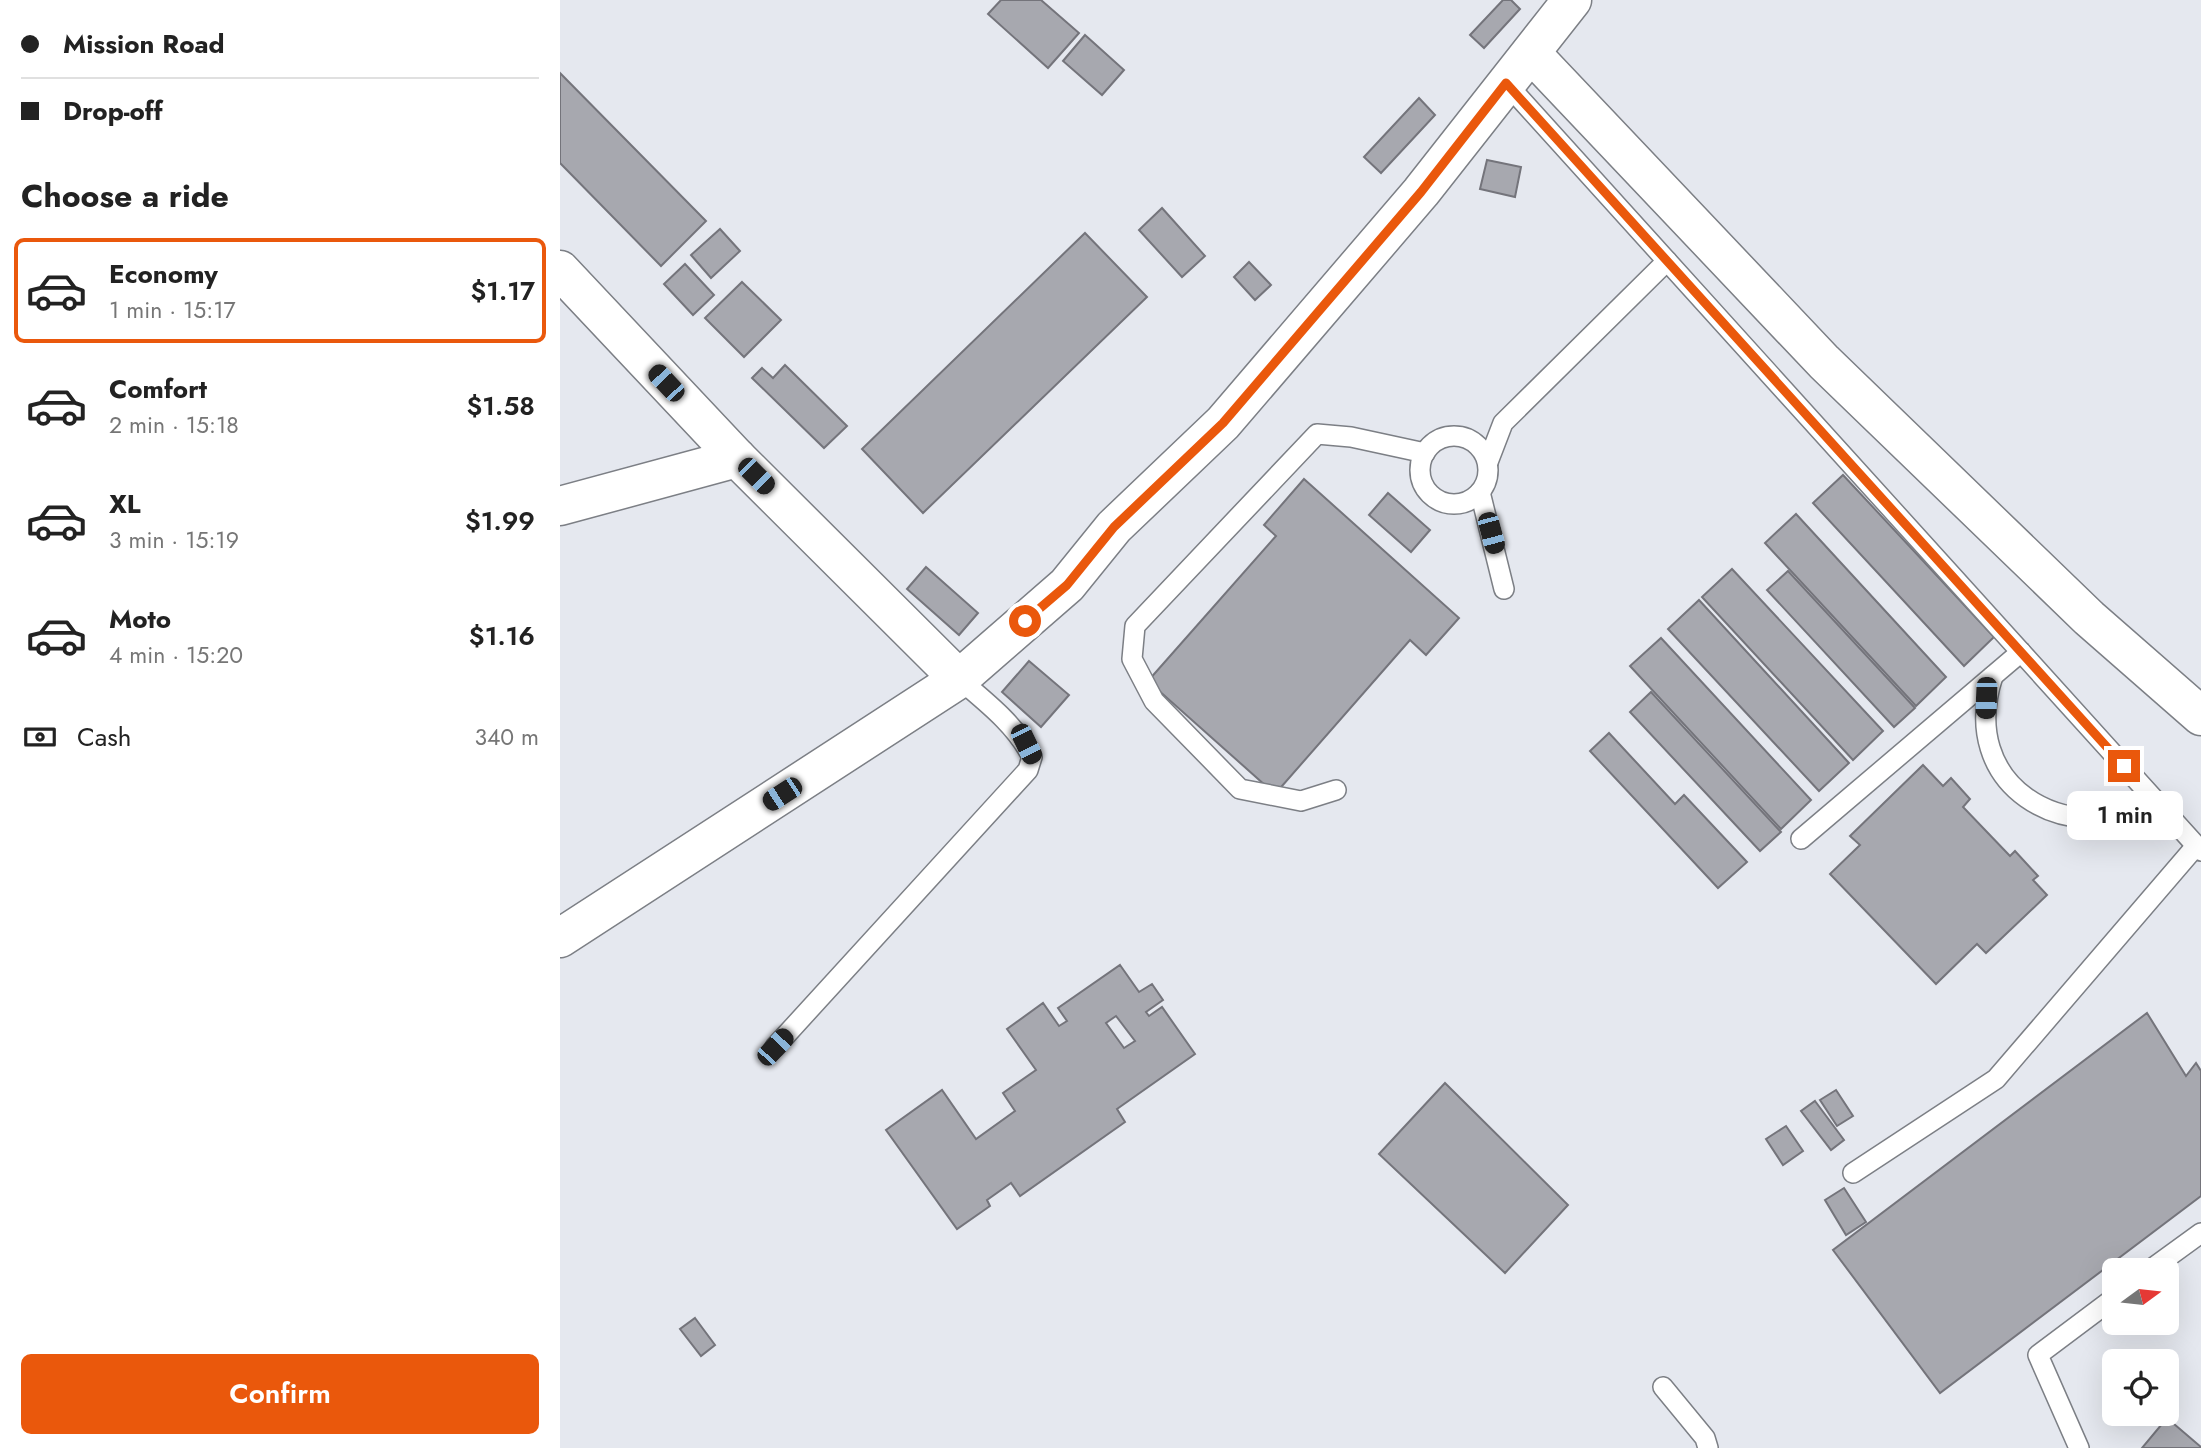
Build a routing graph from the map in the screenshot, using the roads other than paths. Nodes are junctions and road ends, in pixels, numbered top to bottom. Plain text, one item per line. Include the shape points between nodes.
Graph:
1 (1572, 0) edge
2 (1531, 52) junction
3 (1506, 83) junction
4 (1667, 261) junction
5 (560, 270) edge
6 (1503, 423) junction
7 (1465, 438) junction
8 (1424, 453) junction
9 (737, 458) junction
10 (1488, 462) junction
11 (1480, 492) junction
12 (560, 506) edge
13 (1504, 589) dead end
14 (2021, 652) junction
15 (1993, 676) junction
16 (960, 679) junction
17 (2201, 716) edge
18 (1336, 790) dead end
19 (2158, 804) junction
20 (1801, 839) dead end
21 (2199, 849) edge
22 (560, 938) edge
23 (775, 1047) dead end
24 (1853, 1173) dead end
25 (2201, 1233) edge
26 (2167, 1258) edge
27 (2102, 1307) edge
28 (1663, 1387) dead end
29 (1708, 1448) edge
30 (2079, 1448) edge

1 - 2 street
2 - 3 street
2 - 17 street via 1824,362 2089,618
3 - 4 lane
3 - 16 street via 1421,192 1223,423 1114,527 1067,585
4 - 6 lane
4 - 14 lane
5 - 9 street
6 - 7 lane
6 - 10 lane
7 - 8 lane via 1443,439
7 - 10 lane via 1479,447
8 - 11 lane via 1420,475 1430,495 1449,505 1461,504
8 - 18 lane via 1317,434 1135,626 1132,659 1154,701 1240,789 1301,801
9 - 12 street
9 - 16 street
10 - 11 lane via 1489,475
11 - 13 lane
14 - 15 lane
14 - 19 lane
15 - 19 lane via 1986,698 1989,743 2010,783 2029,800 2049,811 2092,821 2115,820
15 - 20 lane
16 - 22 street
16 - 23 lane via 1026,744 1032,757 1028,770
19 - 21 lane
21 - 24 lane via 1996,1079
25 - 26 lane
27 - 30 lane via 2038,1355
28 - 29 lane via 1705,1438

